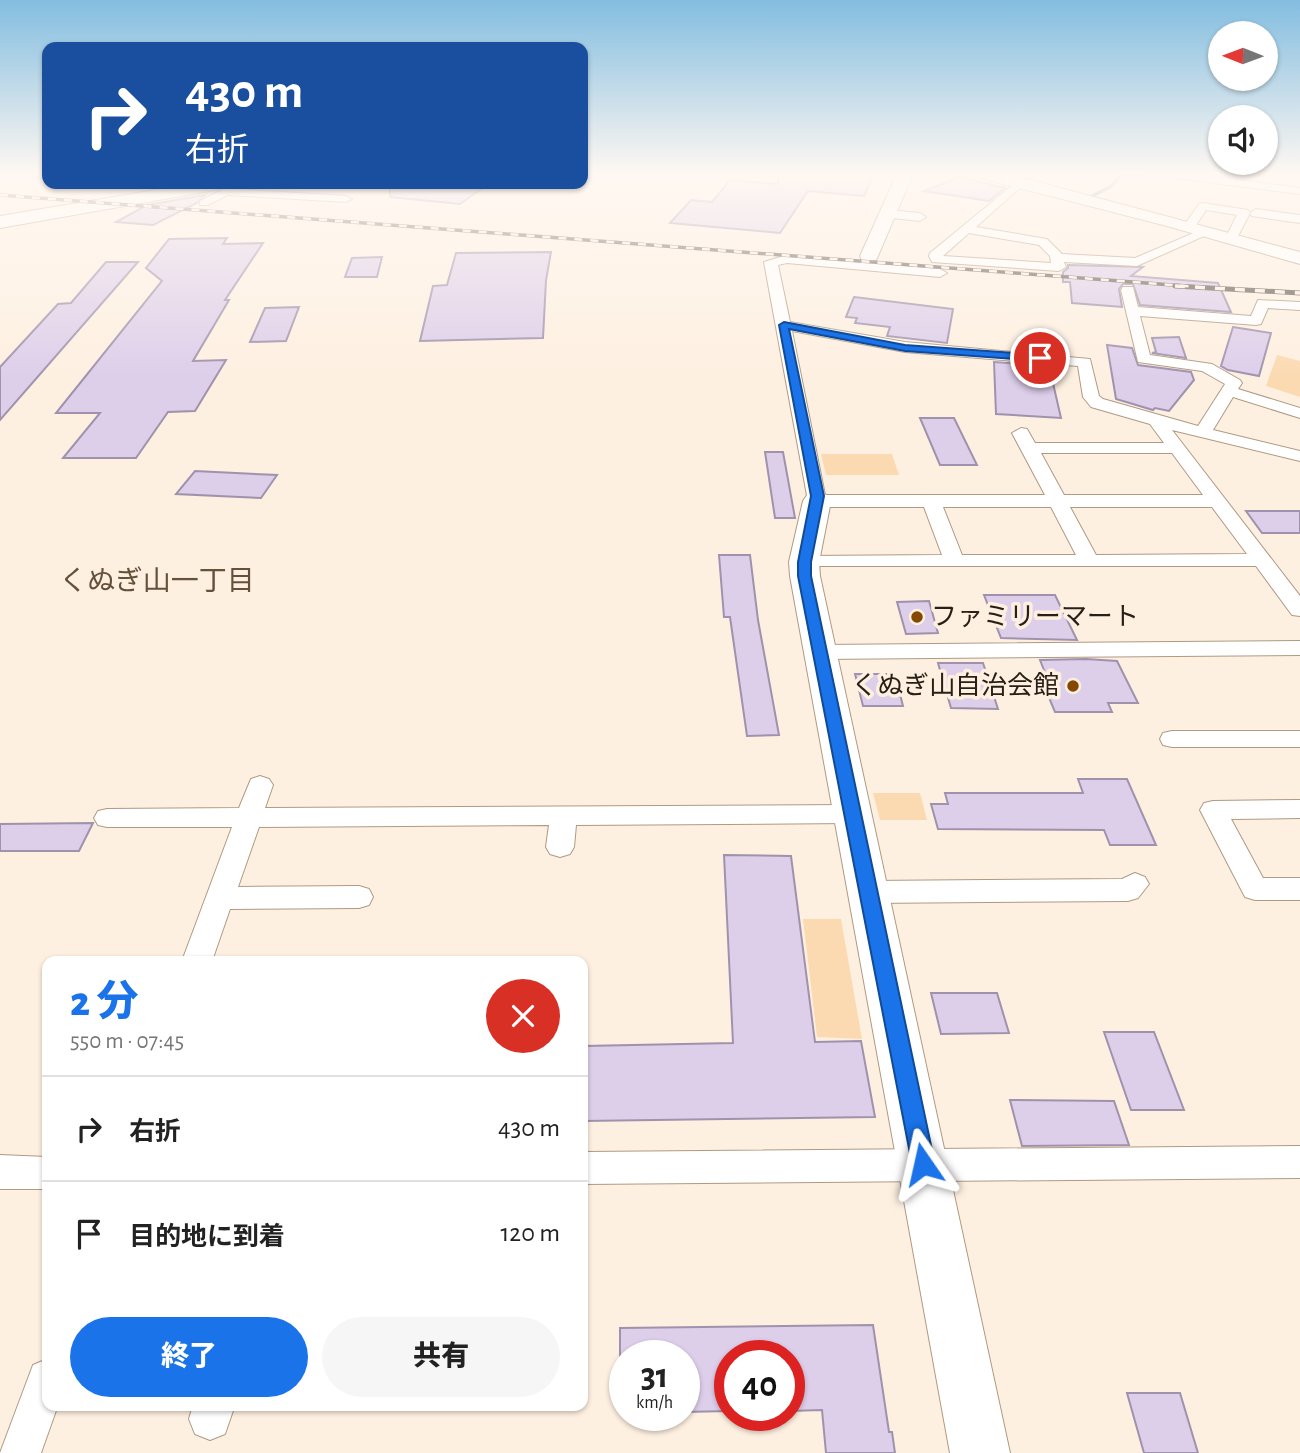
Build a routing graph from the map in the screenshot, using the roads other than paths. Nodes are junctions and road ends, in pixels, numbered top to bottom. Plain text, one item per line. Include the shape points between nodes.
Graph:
1 (875, 242) edge
2 (953, 242) edge
3 (1042, 242) edge
4 (1174, 242) edge
5 (1241, 242) edge
6 (1057, 258) junction
7 (1300, 258) edge
8 (867, 261) junction
9 (940, 273) dead end
10 (1128, 290) dead end
11 (1300, 306) edge
12 (1132, 311) junction
13 (784, 325) junction
14 (1229, 391) junction
15 (1300, 413) edge
16 (1154, 418) junction
17 (1203, 432) junction
18 (1178, 448) junction
19 (1300, 456) edge
20 (1217, 500) junction
21 (817, 501) junction
22 (931, 501) junction
23 (1056, 501) junction
24 (1262, 560) junction
25 (1089, 561) junction
26 (804, 562) junction
27 (955, 562) junction
28 (1300, 610) edge
29 (1300, 648) edge
30 (820, 652) junction
31 (1172, 739) dead end
32 (1300, 739) edge
33 (260, 785) dead end
34 (1300, 809) edge
35 (852, 814) junction
36 (564, 816) junction
37 (107, 818) dead end
38 (249, 818) junction
39 (560, 847) dead end
40 (1135, 884) dead end
41 (1300, 889) edge
42 (869, 892) junction
43 (359, 897) dead end
44 (220, 898) junction
45 (199, 956) edge
46 (1300, 1163) edge
47 (923, 1164) junction
48 (588, 1168) edge
49 (0, 1172) edge
50 (42, 1172) edge
51 (42, 1393) edge
52 (20, 1453) edge
53 (980, 1453) edge

1 - 8 street
2 - 6 street via 933,258 1059,267
3 - 6 street
4 - 6 street via 1137,262
5 - 7 main road
8 - 9 street
8 - 13 street via 771,262
10 - 12 street
11 - 12 street via 1263,303 1256,321
12 - 14 street via 1143,359 1206,367 1234,383
13 - 16 street via 905,348 1085,362 1093,400
13 - 21 street
14 - 15 street
14 - 17 street
16 - 17 street
16 - 18 street
17 - 19 street
18 - 20 street
18 - 23 street via 1024,441
20 - 23 street
20 - 24 street
21 - 22 street
21 - 26 street
22 - 23 street
22 - 27 street
23 - 25 street
24 - 25 street
24 - 28 street
25 - 27 street
26 - 27 street
26 - 30 street
29 - 30 street
30 - 35 street
31 - 32 street
33 - 38 street
34 - 41 street via 1213,810 1255,889
35 - 36 street
35 - 42 street
36 - 38 street
36 - 39 street
37 - 38 street
38 - 44 street
40 - 42 street via 1128,890
42 - 47 street
43 - 44 street
44 - 45 street
46 - 47 street
47 - 48 street
47 - 53 street
49 - 50 street
51 - 52 street

